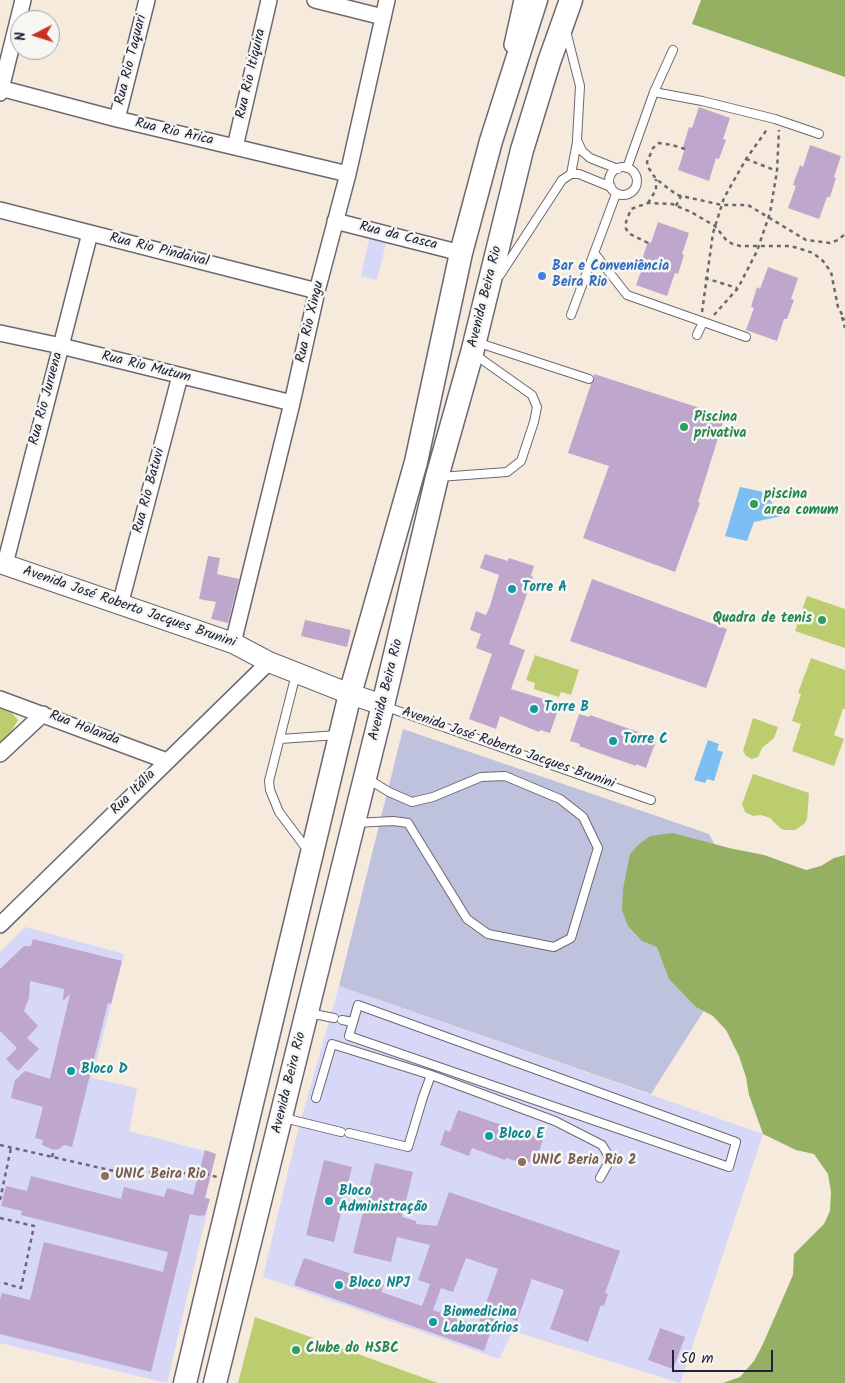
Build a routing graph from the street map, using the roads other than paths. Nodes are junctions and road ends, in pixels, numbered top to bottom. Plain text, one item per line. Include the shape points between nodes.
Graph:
1 (24, 0) edge
2 (147, 0) edge
3 (269, 0) edge
4 (315, 0) edge
5 (387, 0) edge
6 (522, 0) edge
7 (536, 0) edge
8 (571, 0) edge
9 (383, 17) junction
10 (563, 21) junction
11 (673, 50) dead end
12 (0, 90) edge
13 (654, 92) junction
14 (117, 119) junction
15 (819, 134) dead end
16 (577, 140) junction
17 (491, 141) junction
18 (234, 147) junction
19 (626, 168) junction
20 (618, 169) junction
21 (348, 174) junction
22 (571, 174) junction
23 (613, 191) junction
24 (0, 210) edge
25 (335, 221) junction
26 (90, 234) junction
27 (462, 253) junction
28 (595, 254) junction
29 (317, 291) junction
30 (486, 295) junction
31 (571, 315) dead end
32 (703, 322) junction
33 (0, 333) edge
34 (697, 335) dead end
35 (746, 337) dead end
36 (61, 346) junction
37 (473, 347) junction
38 (180, 376) junction
39 (589, 379) dead end
40 (292, 403) junction
41 (416, 462) junction
42 (437, 477) junction
43 (2, 564) edge
44 (120, 604) junction
45 (233, 643) junction
46 (269, 662) junction
47 (296, 673) junction
48 (350, 694) junction
49 (0, 699) edge
50 (384, 705) junction
51 (43, 714) junction
52 (340, 735) junction
53 (280, 739) junction
54 (0, 754) edge
55 (167, 761) junction
56 (365, 777) junction
57 (651, 800) dead end
58 (353, 823) junction
59 (311, 856) junction
60 (0, 925) edge
61 (275, 1006) junction
62 (307, 1013) junction
63 (353, 1022) junction
64 (431, 1074) junction
65 (316, 1098) dead end
66 (282, 1118) junction
67 (600, 1178) dead end
68 (185, 1383) edge
69 (215, 1383) edge

1 - 12 street
2 - 14 street, Rua Rio Taquari
3 - 18 street, Rua Rio Itiquira
4 - 9 street
5 - 9 street, Rua Rio Xingu
6 - 17 street
7 - 17 main road
8 - 10 main road, Avenida Beira Rio
9 - 21 street, Rua Rio Xingu
10 - 16 lane via 580,86
10 - 30 main road, Avenida Beira Rio via 522,150
11 - 13 lane
12 - 14 street, Rua Rio Arica
13 - 15 lane via 777,120
13 - 19 lane
14 - 18 street, Rua Rio Arica
16 - 20 lane via 590,158
16 - 22 lane
17 - 27 main road
18 - 21 street, Rua Rio Arica
19 - 20 lane
19 - 23 lane via 636,177 636,186 626,195
20 - 23 lane via 609,179
21 - 25 street, Rua Rio Xingu
22 - 23 lane via 579,174
22 - 30 lane via 562,180
23 - 28 lane
24 - 26 street, Rua Rio Pindaival
25 - 27 street, Rua da Casca
25 - 29 street, Rua Rio Xingu
26 - 29 street, Rua Rio Pindaival
26 - 36 street, Rua Rio Juruena
27 - 41 main road
28 - 31 lane
28 - 32 lane via 627,295
29 - 40 street, Rua Rio Xingu
30 - 37 main road, Avenida Beira Rio
32 - 34 lane
32 - 35 lane
33 - 36 street, Rua Rio Mutum
36 - 38 street, Rua Rio Mutum
36 - 43 street, Rua Rio Juruena
37 - 39 lane
37 - 42 main road, Avenida Beira Rio
37 - 42 lane via 532,395 537,407 534,422 520,462 507,472
38 - 40 street, Rua Rio Mutum
38 - 44 street, Rua Rio Batuvi
40 - 45 street, Rua Rio Xingu
41 - 42 main road via 423,476 428,479
41 - 48 main road
42 - 50 main road, Avenida Beira Rio
43 - 44 main road, Avenida José Roberto Jacques Brunini
44 - 45 main road, Avenida José Roberto Jacques Brunini
45 - 46 main road, Avenida José Roberto Jacques Brunini
46 - 47 main road, Avenida José Roberto Jacques Brunini
46 - 55 street, Rua Itália
47 - 48 main road, Avenida José Roberto Jacques Brunini
47 - 53 lane
48 - 50 main road, Avenida José Roberto Jacques Brunini
48 - 52 main road
49 - 51 street, Rua Holanda
50 - 56 main road, Avenida Beira Rio
50 - 57 lane, Avenida José Roberto Jacques Brunini
51 - 54 street
51 - 55 street, Rua Holanda
52 - 53 lane
52 - 59 main road
53 - 59 lane via 269,782 270,790 280,812
55 - 60 street, Rua Itália
56 - 58 main road, Avenida Beira Rio
56 - 58 lane via 412,802 481,777 504,776 560,799 583,817 598,848 571,938 554,948 488,934 466,919 408,823
58 - 62 main road, Avenida Beira Rio
59 - 61 main road
61 - 62 main road via 291,1003
61 - 68 main road
62 - 63 lane
62 - 66 main road, Avenida Beira Rio
63 - 63 lane via 358,1005 736,1142 729,1167 349,1036
64 - 65 lane via 332,1044
64 - 66 lane via 408,1147
64 - 67 lane via 555,1121 602,1145 609,1162
66 - 69 main road, Avenida Beira Rio

